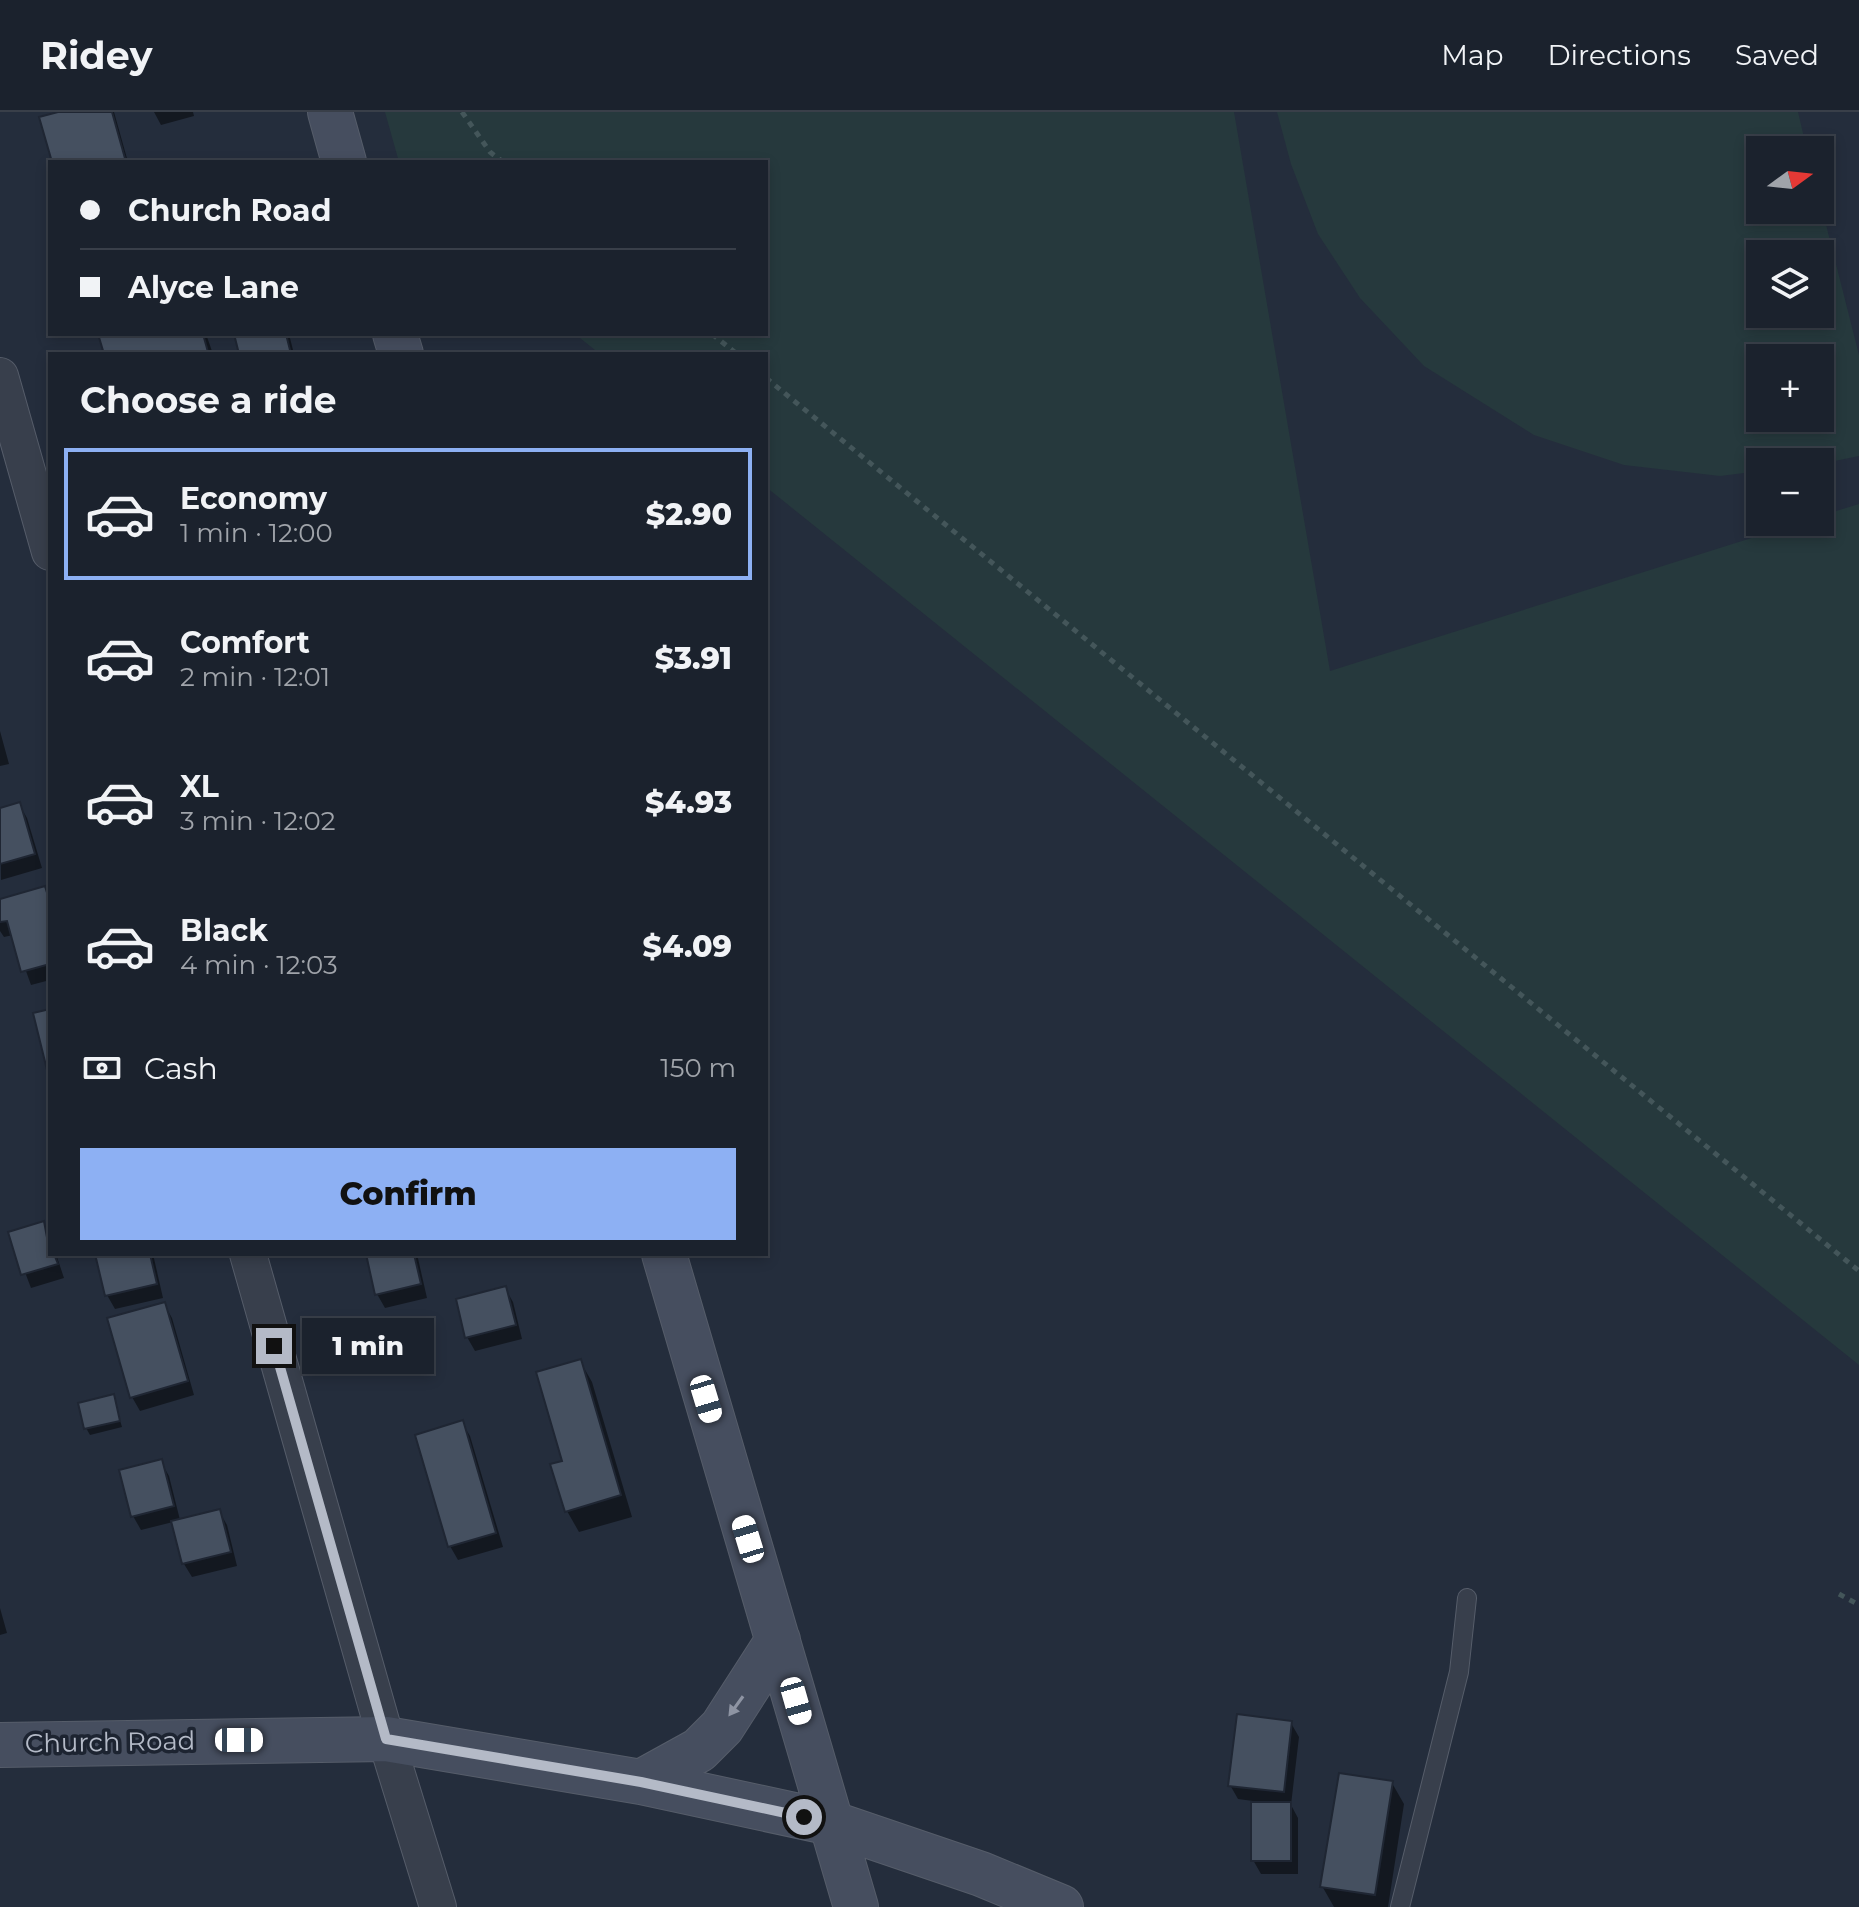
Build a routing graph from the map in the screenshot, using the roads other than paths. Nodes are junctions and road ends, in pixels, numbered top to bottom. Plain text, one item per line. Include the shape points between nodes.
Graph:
1 (330, 112) edge
2 (343, 160) edge
3 (0, 376) edge
4 (8, 436) edge
5 (48, 546) edge
6 (249, 1256) edge
7 (665, 1256) edge
8 (1467, 1598) dead end
9 (778, 1640) junction
10 (386, 1739) junction
11 (0, 1745) edge
12 (641, 1782) junction
13 (831, 1823) junction
14 (438, 1907) edge
15 (856, 1907) edge
16 (1061, 1907) edge
17 (1400, 1907) edge

1 - 2 street
3 - 4 street
4 - 5 street
6 - 10 street
7 - 9 street
8 - 17 lane via 1459,1672
9 -> 12 street via 699,1750
9 - 13 street
10 - 11 street, Church Road
10 - 12 street, Church Road
10 - 14 street
12 - 13 street, Church Road
13 - 15 street
13 - 16 street, Church Road

